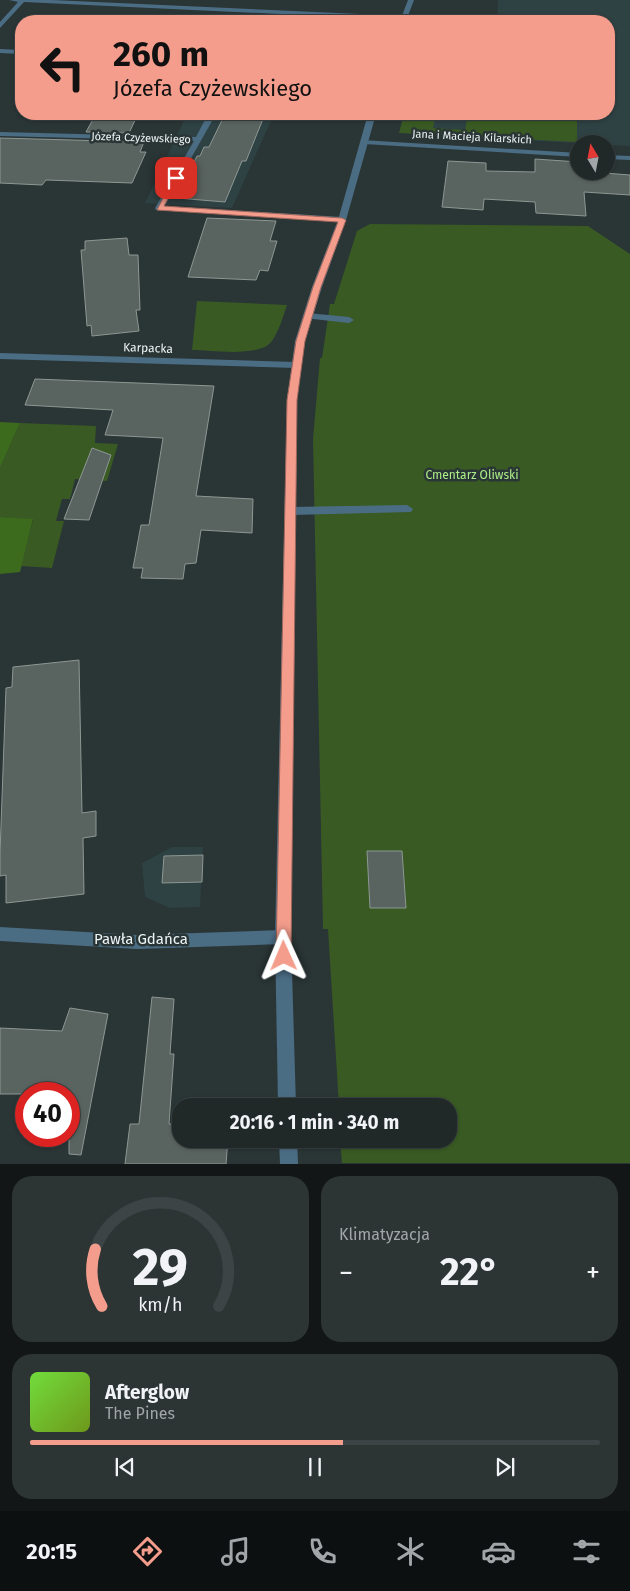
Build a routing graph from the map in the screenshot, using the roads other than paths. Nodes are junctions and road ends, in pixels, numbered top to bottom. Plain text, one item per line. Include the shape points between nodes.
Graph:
1 (12, 0) edge
2 (23, 0) edge
3 (411, 0) edge
4 (309, 15) edge
5 (406, 15) edge
6 (0, 26) edge
7 (0, 52) edge
8 (15, 52) edge
9 (209, 120) edge
10 (370, 120) edge
11 (0, 134) edge
12 (199, 139) junction
13 (364, 142) junction
14 (570, 154) edge
15 (615, 157) edge
16 (630, 158) edge
17 (342, 220) junction
18 (308, 316) junction
19 (350, 320) dead end
20 (0, 356) edge
21 (296, 365) junction
22 (407, 509) dead end
23 (291, 511) junction
24 (0, 934) edge
25 (283, 937) junction
26 (287, 1098) edge
27 (288, 1148) edge
28 (289, 1164) edge

1 - 2 street
2 - 4 street
2 - 6 street
3 - 5 street
7 - 8 street
9 - 12 street
10 - 13 street
11 - 12 street, Józefa Czyżewskiego
12 - 17 street, Józefa Czyżewskiego via 159,208
13 - 14 street, Jana i Macieja Kilarskich
13 - 17 street
15 - 16 street
17 - 18 street
18 - 19 street
18 - 21 street
20 - 21 street, Karpacka
21 - 23 street via 292,400
22 - 23 street
23 - 25 street
24 - 25 street, Pawła Gdańca via 137,942
25 - 26 street
27 - 28 street

